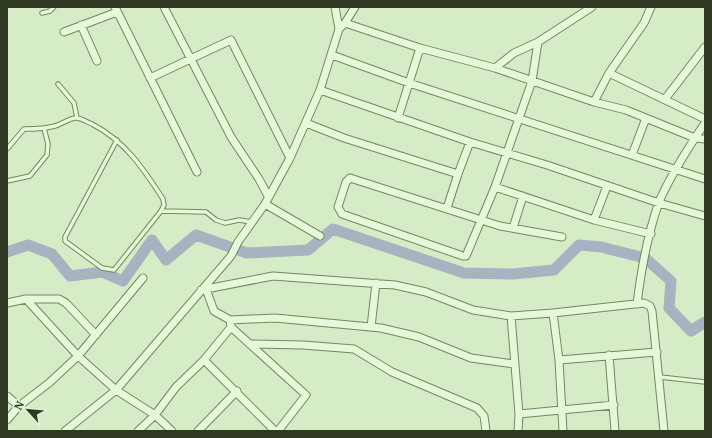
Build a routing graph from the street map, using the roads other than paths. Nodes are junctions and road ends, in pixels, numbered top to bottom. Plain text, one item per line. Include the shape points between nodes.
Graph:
1 (54, 7) edge
2 (164, 7) edge
3 (335, 7) edge
4 (355, 7) edge
5 (592, 7) edge
6 (651, 7) edge
7 (116, 10) edge
8 (42, 13) dead end
9 (345, 23) junction
10 (80, 25) junction
11 (339, 29) junction
12 (64, 32) dead end
13 (538, 42) junction
14 (705, 47) edge
15 (420, 48) junction
16 (332, 55) junction
17 (190, 60) junction
18 (97, 61) dead end
19 (495, 68) junction
20 (609, 73) junction
21 (150, 78) junction
22 (532, 81) junction
23 (409, 83) junction
24 (58, 84) dead end
25 (320, 90) junction
26 (665, 99) junction
27 (594, 102) junction
28 (77, 118) junction
29 (398, 118) junction
30 (519, 118) junction
31 (646, 118) junction
32 (705, 119) edge
33 (306, 123) junction
34 (705, 123) edge
35 (44, 128) junction
36 (695, 138) junction
37 (705, 139) edge
38 (117, 140) junction
39 (470, 142) junction
40 (7, 149) edge
41 (506, 153) junction
42 (632, 155) junction
43 (290, 158) junction
44 (675, 169) junction
45 (197, 172) dead end
46 (458, 174) junction
47 (705, 179) edge
48 (7, 182) edge
49 (607, 186) junction
50 (495, 187) junction
51 (268, 196) junction
52 (523, 196) junction
53 (659, 203) junction
54 (265, 204) junction
55 (447, 208) junction
56 (161, 211) junction
57 (705, 216) edge
58 (482, 220) junction
59 (594, 220) junction
60 (253, 222) junction
61 (513, 228) junction
62 (651, 234) junction
63 (320, 236) dead end
64 (562, 237) dead end
65 (143, 278) dead end
66 (376, 283) junction
67 (204, 290) junction
68 (26, 299) junction
69 (7, 303) edge
70 (636, 304) junction
71 (553, 313) junction
72 (511, 316) junction
73 (230, 324) junction
74 (371, 327) junction
75 (96, 335) junction
76 (251, 344) junction
77 (657, 352) junction
78 (609, 355) junction
79 (78, 356) junction
80 (204, 360) junction
81 (559, 360) junction
82 (514, 364) junction
83 (660, 377) junction
84 (705, 382) edge
85 (116, 390) junction
86 (236, 391) junction
87 (7, 396) edge
88 (614, 405) junction
89 (19, 406) junction
90 (561, 410) junction
91 (519, 414) junction
92 (155, 415) junction
93 (7, 420) edge
94 (65, 431) edge
95 (138, 431) edge
96 (172, 431) edge
97 (198, 431) edge
98 (276, 431) edge
99 (486, 431) edge
100 (518, 431) edge
101 (563, 431) edge
102 (615, 431) edge
103 (664, 431) edge

1 - 8 lane
2 - 17 street
3 - 11 street
4 - 9 street
5 - 13 street
6 - 20 street via 644,23
7 - 10 street
7 - 21 street
9 - 11 street
9 - 15 street
10 - 12 street
10 - 18 street
11 - 16 street
13 - 19 street via 514,53
13 - 22 street
14 - 26 street
15 - 19 street
15 - 23 street
16 - 23 street
16 - 25 street
17 - 21 street
17 - 43 street via 231,40
17 - 51 street via 231,137
19 - 22 street
20 - 26 street
20 - 27 street
21 - 45 street
22 - 27 street
22 - 30 street
23 - 29 street
23 - 30 street
24 - 28 lane via 74,103
25 - 29 street
25 - 33 street
26 - 32 street
27 - 31 street
28 - 35 lane
28 - 38 lane via 109,133
29 - 39 street
30 - 41 street
30 - 42 street
31 - 36 street
31 - 42 street
33 - 43 street
33 - 46 street via 344,138
34 - 36 street
35 - 40 lane via 24,129
35 - 48 lane via 48,144 47,155 30,176
36 - 37 street
36 - 44 street
38 - 56 lane via 137,159 163,199
38 - 56 lane via 65,241 102,268 114,270
39 - 41 street
39 - 46 street
41 - 49 street
41 - 50 street
42 - 44 street
43 - 51 street
44 - 47 street
44 - 53 street
46 - 55 street
49 - 53 street
49 - 59 street
50 - 52 street
50 - 58 street
51 - 54 street
52 - 59 street
52 - 61 street
53 - 57 street
53 - 62 street
54 - 60 street
54 - 63 street
55 - 58 street
55 - 58 street via 350,178 346,182 338,206 342,214 463,256 468,254
56 - 60 lane via 206,212 225,223 239,220
58 - 61 street
59 - 62 street
60 - 67 street via 231,256
61 - 64 street
62 - 70 street
65 - 75 street
66 - 67 street via 273,276
66 - 72 street via 412,288 473,310
66 - 74 street
67 - 73 street via 214,310
67 - 85 street
68 - 69 street
68 - 75 street via 59,299 66,303
68 - 79 street
70 - 71 street
70 - 77 street via 644,303 650,306
71 - 72 street
71 - 81 street
72 - 82 street
73 - 74 street via 276,318
73 - 76 street
73 - 80 street
74 - 82 street via 412,334 471,358
75 - 79 street
76 - 98 street via 306,395
76 - 99 street via 354,349 399,375 477,408 484,416
77 - 78 street
77 - 83 street
78 - 81 street
78 - 88 street
79 - 85 street
79 - 89 street
80 - 86 street
80 - 92 street via 176,387
81 - 90 street
82 - 91 street
83 - 84 lane
83 - 103 street
85 - 92 street
85 - 94 street
86 - 97 street
86 - 98 street
87 - 89 street
88 - 90 street
88 - 102 street
89 - 93 street
90 - 91 street
90 - 101 street
91 - 100 street
92 - 95 street
92 - 96 street

